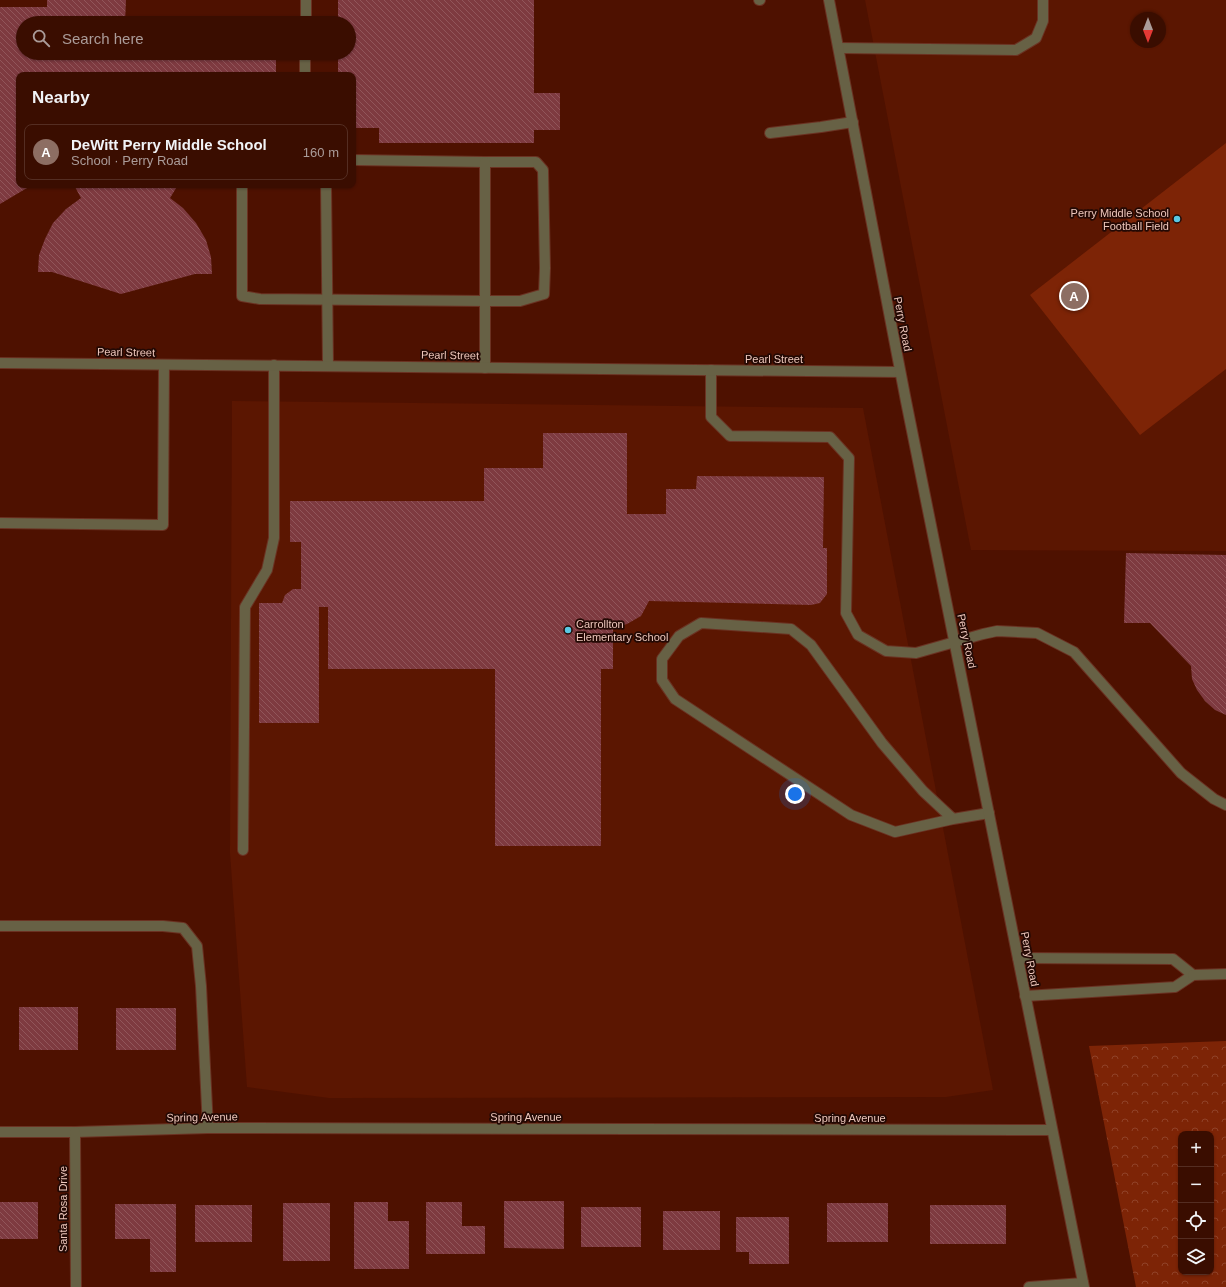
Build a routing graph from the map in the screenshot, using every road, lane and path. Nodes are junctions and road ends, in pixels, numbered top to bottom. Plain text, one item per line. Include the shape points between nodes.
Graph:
1 (306, 0) edge
2 (829, 0) edge
3 (1043, 0) edge
4 (306, 16) edge
5 (839, 48) junction
6 (305, 60) edge
7 (305, 72) edge
8 (853, 122) junction
9 (770, 133) dead end
10 (356, 160) edge
11 (485, 162) junction
12 (242, 188) edge
13 (326, 188) edge
14 (327, 299) junction
15 (486, 301) junction
16 (0, 363) edge
17 (164, 365) junction
18 (274, 365) junction
19 (328, 366) junction
20 (485, 368) junction
21 (711, 370) junction
22 (900, 372) junction
23 (0, 523) edge
24 (954, 642) junction
25 (1226, 805) edge
26 (989, 813) junction
27 (953, 819) junction
28 (243, 850) dead end
29 (0, 926) edge
30 (1018, 958) junction
31 (1193, 974) junction
32 (1226, 974) edge
33 (1025, 996) junction
34 (208, 1128) junction
35 (1052, 1130) junction
36 (0, 1132) edge
37 (75, 1132) junction
38 (1084, 1285) edge
39 (76, 1287) edge
40 (1029, 1287) edge

1 - 4 street
2 - 5 street, Perry Road
3 - 5 street via 1043,21 1036,38 1016,50
5 - 8 street, Perry Road
6 - 7 street
8 - 9 street
8 - 22 street, Perry Road
10 - 11 street
11 - 15 street
11 - 15 street via 536,162 543,170 545,268 544,294 520,301
12 - 14 street via 242,296 260,299
13 - 14 street
14 - 15 street
14 - 19 street
15 - 20 street
16 - 17 street, Pearl Street
17 - 18 street, Pearl Street
17 - 23 street via 163,525
18 - 19 street, Pearl Street
18 - 28 street via 274,538 267,570 245,607
19 - 20 street, Pearl Street
20 - 21 street, Pearl Street
21 - 22 street, Pearl Street
21 - 24 street via 710,417 730,436 830,437 849,458 846,613 858,635 886,651 916,653
22 - 24 street, Perry Road
24 - 25 street via 998,631 1038,632 1074,652 1181,772 1214,799
24 - 26 street, Perry Road
26 - 27 street
26 - 30 street, Perry Road
27 - 27 street via 922,791 882,743 811,645 791,629 701,623 679,636 662,659 662,680 675,699 851,815 895,832
29 - 34 street via 184,928 197,946
30 - 31 street via 1173,959
30 - 33 street, Perry Road
31 - 32 street
31 - 33 street via 1175,987
33 - 35 street, Perry Road
34 - 35 street, Spring Avenue
34 - 37 street, Spring Avenue
35 - 38 street, Perry Road
36 - 37 street, Spring Avenue
37 - 39 street, Santa Rosa Drive
38 - 40 street

